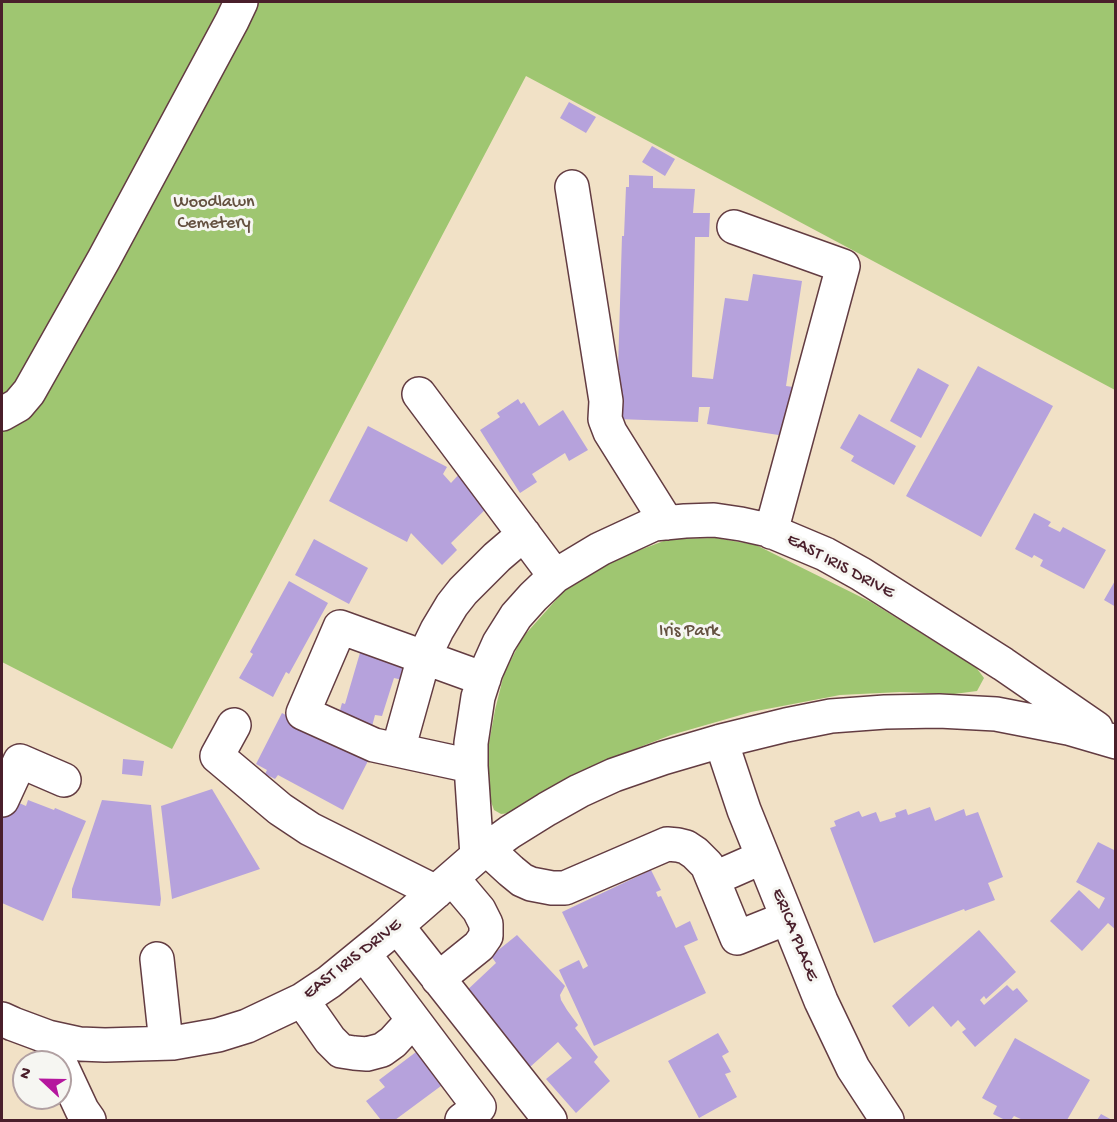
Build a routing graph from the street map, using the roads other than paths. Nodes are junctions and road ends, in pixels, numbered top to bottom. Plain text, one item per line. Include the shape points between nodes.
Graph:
1 (241, 2) edge
2 (572, 187) dead end
3 (734, 227) dead end
4 (419, 394) dead end
5 (2, 414) edge
6 (667, 523) junction
7 (771, 532) junction
8 (524, 534) junction
9 (555, 576) junction
10 (424, 657) junction
11 (484, 679) junction
12 (234, 725) dead end
13 (721, 741) junction
14 (1116, 742) edge
15 (398, 750) junction
16 (471, 766) junction
17 (64, 780) dead end
18 (2, 800) edge
19 (482, 852) junction
20 (763, 857) junction
21 (712, 879) junction
22 (444, 885) junction
23 (787, 918) junction
24 (397, 926) junction
25 (364, 954) junction
26 (157, 959) dead end
27 (438, 979) junction
28 (302, 1000) junction
29 (2, 1018) edge
30 (413, 1020) junction
31 (166, 1042) junction
32 (51, 1050) edge
33 (66, 1050) edge
34 (72, 1088) edge
35 (89, 1120) edge
36 (462, 1120) edge
37 (550, 1120) edge
38 (887, 1120) edge

1 - 5 street via 29,392 18,405
2 - 6 street via 606,401 605,419
3 - 7 street via 843,266
4 - 8 street
6 - 7 street, EAST IRIS DRIVE via 714,520
6 - 9 street, EAST IRIS DRIVE via 629,534
7 - 14 street, EAST IRIS DRIVE via 861,574
8 - 9 street
8 - 10 street via 463,591
9 - 11 street, EAST IRIS DRIVE via 516,616
10 - 11 street
10 - 15 street
10 - 15 street via 340,627 303,713 374,746
11 - 16 street, EAST IRIS DRIVE via 474,718
12 - 22 street via 216,756 280,809 310,829
13 - 14 street, EAST IRIS DRIVE via 831,716 939,711 996,714
13 - 19 street, EAST IRIS DRIVE via 614,775 579,791
13 - 20 street, ERICA PLACE
15 - 16 street
16 - 19 street, EAST IRIS DRIVE
17 - 18 street via 21,761
19 - 21 street via 531,884 565,888 667,844 694,853 707,865
19 - 22 street, EAST IRIS DRIVE
20 - 21 street
20 - 23 street, ERICA PLACE
21 - 23 street via 737,938
22 - 24 street, EAST IRIS DRIVE
22 - 27 street via 479,910 486,924 486,936
23 - 38 street, ERICA PLACE via 839,1040
24 - 25 street, EAST IRIS DRIVE
24 - 27 street
25 - 28 street, EAST IRIS DRIVE
25 - 30 street
26 - 31 street
27 - 37 street
28 - 30 street via 341,1051 368,1054 382,1050
28 - 31 street, EAST IRIS DRIVE via 218,1035
29 - 32 street, EAST IRIS DRIVE
30 - 36 street via 479,1107
31 - 33 street, EAST IRIS DRIVE via 80,1044
34 - 35 street

